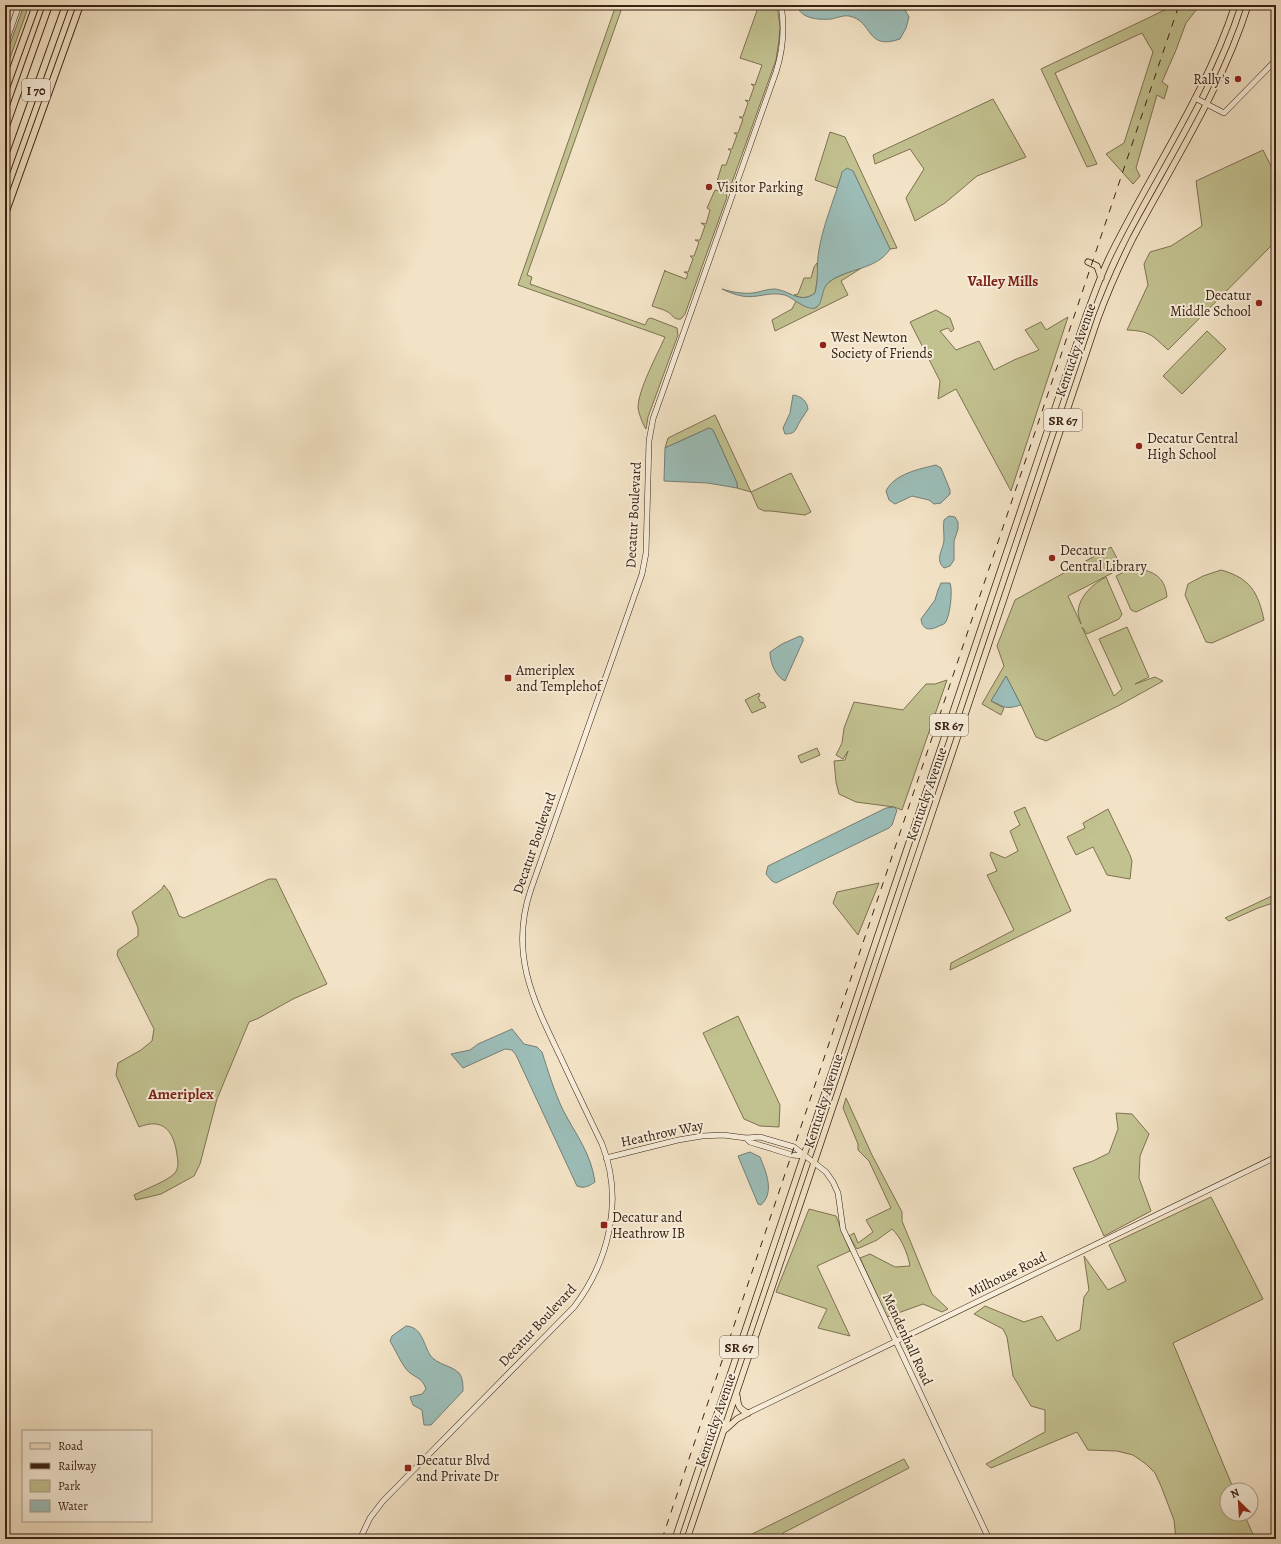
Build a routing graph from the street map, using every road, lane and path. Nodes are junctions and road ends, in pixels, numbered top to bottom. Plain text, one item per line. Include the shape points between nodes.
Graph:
1 (19, 5) edge
2 (36, 5) edge
3 (49, 5) edge
4 (66, 5) edge
5 (80, 5) edge
6 (781, 5) edge
7 (1235, 5) edge
8 (1244, 5) edge
9 (1248, 5) edge
10 (1243, 21) junction
11 (5, 45) edge
12 (1276, 60) edge
13 (5, 91) edge
14 (1195, 98) junction
15 (1207, 104) junction
16 (5, 129) edge
17 (5, 176) edge
18 (5, 214) edge
19 (1088, 262) dead end
20 (1101, 278) junction
21 (746, 1138) junction
22 (804, 1156) junction
23 (1276, 1157) edge
24 (606, 1158) junction
25 (815, 1163) junction
26 (896, 1341) junction
27 (737, 1394) junction
28 (748, 1413) junction
29 (724, 1431) junction
30 (360, 1539) edge
31 (674, 1539) edge
32 (687, 1539) edge
33 (989, 1539) edge

1 - 11 street
2 - 13 highway
3 - 16 highway, I 70
4 - 17 highway, I 70
5 - 18 highway
6 - 24 street, Decatur Boulevard via 782,45 774,78 653,419 649,441 646,553 642,574 531,889 524,916 523,958 531,993 602,1144
7 - 14 main road, Kentucky Avenue / SR 67
8 - 10 main road
9 - 10 main road, Kentucky Avenue / SR 67
10 - 15 main road, Kentucky Avenue / SR 67
12 - 15 street via 1224,113
14 - 15 street
14 - 20 main road, Kentucky Avenue / SR 67
15 - 25 main road, Kentucky Avenue / SR 67 via 1133,238 1098,318
19 - 20 main road via 1097,266
20 - 22 main road, Kentucky Avenue / SR 67 via 1080,332
21 - 22 street, Heathrow Way via 750,1142 792,1155
21 - 22 street, Heathrow Way via 760,1137 794,1147
21 - 24 street, Heathrow Way via 723,1135 698,1136
22 - 25 street, Mendenhall Road
22 - 31 main road, Kentucky Avenue / SR 67
23 - 26 street, Milhouse Road
24 - 30 street, Decatur Boulevard via 612,1196 610,1226 602,1259 584,1293 569,1313 382,1501
25 - 26 street, Mendenhall Road via 833,1182 838,1193 843,1229
25 - 27 main road, Kentucky Avenue / SR 67
26 - 28 street, Milhouse Road
26 - 33 street, Mendenhall Road
27 - 28 main road via 738,1405
27 - 29 main road, Kentucky Avenue / SR 67
28 - 29 main road
29 - 32 main road, Kentucky Avenue / SR 67

